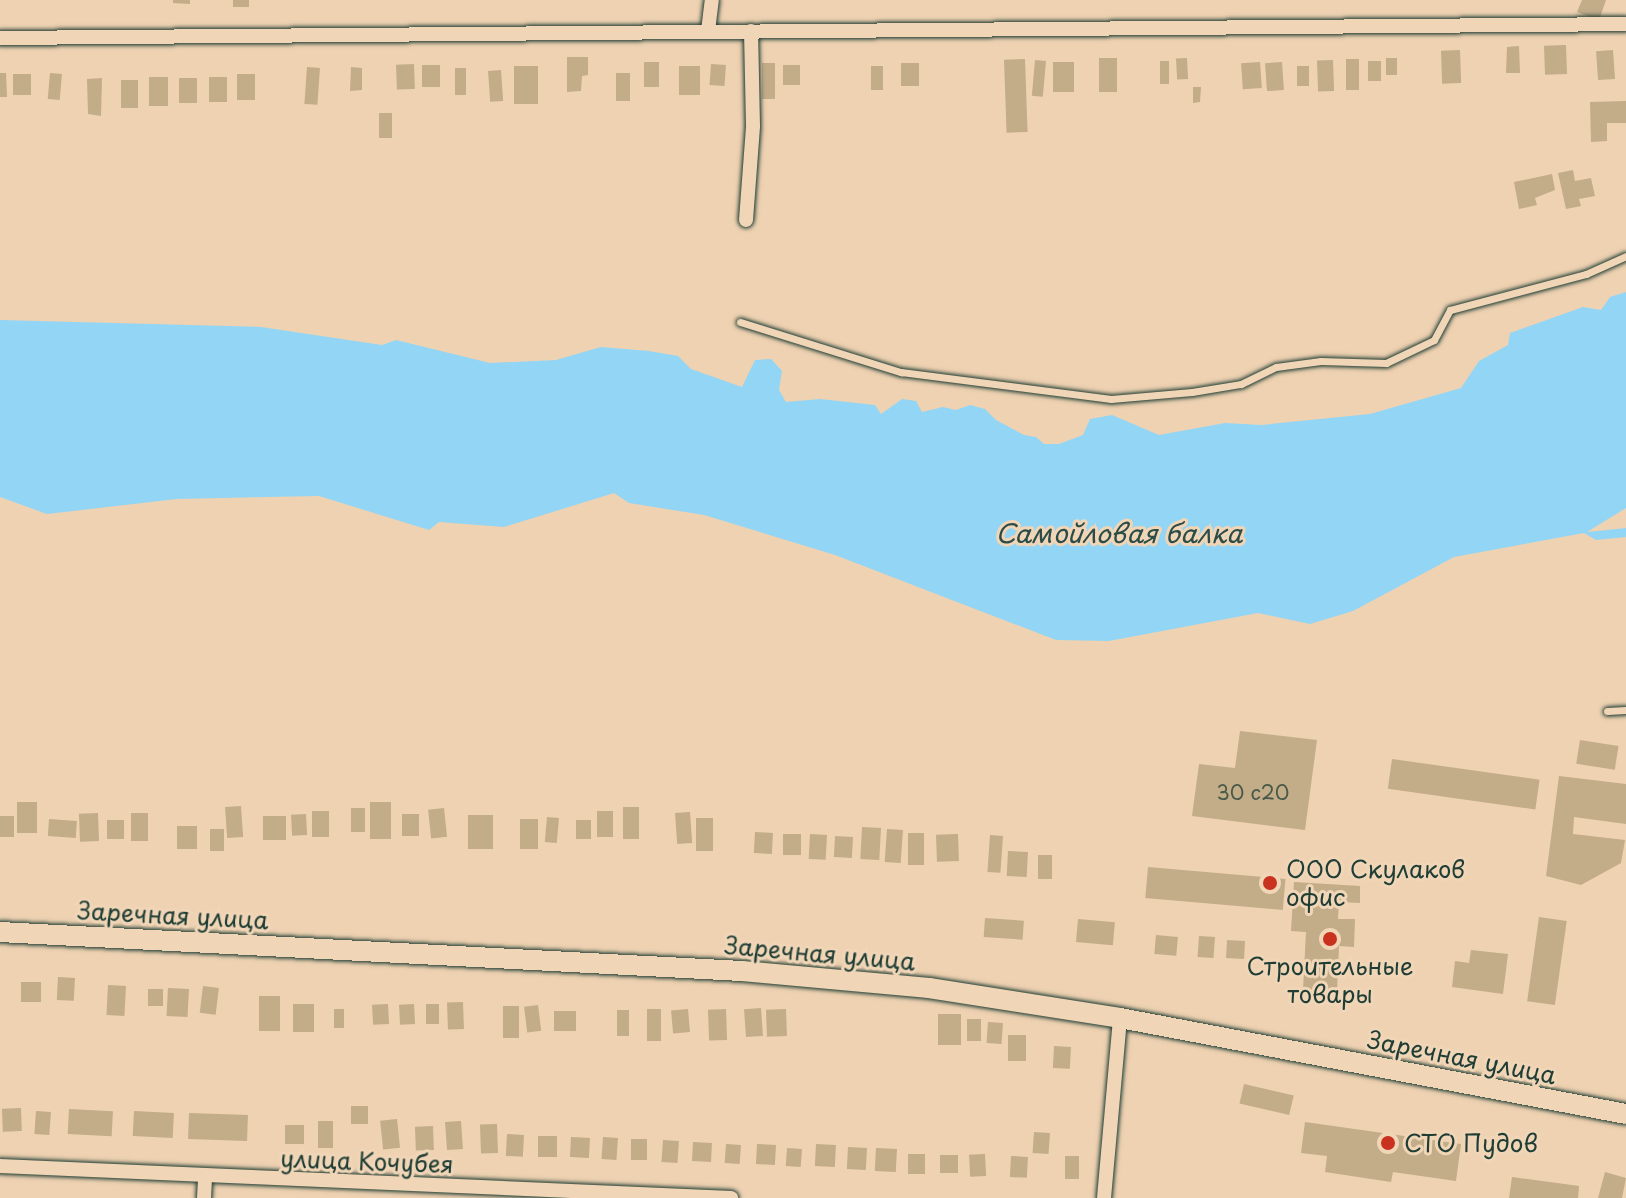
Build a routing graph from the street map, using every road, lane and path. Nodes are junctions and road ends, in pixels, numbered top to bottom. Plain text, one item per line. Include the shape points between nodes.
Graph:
1 (712, 0) edge
2 (1626, 24) edge
3 (708, 31) junction
4 (751, 31) junction
5 (0, 38) edge
6 (746, 220) dead end
7 (1626, 256) edge
8 (740, 322) dead end
9 (1626, 710) edge
10 (1607, 711) dead end
11 (0, 932) edge
12 (1120, 1018) junction
13 (1626, 1114) edge
14 (0, 1166) edge
15 (205, 1176) junction
16 (372, 1191) edge
17 (204, 1198) edge
18 (731, 1198) edge
19 (1104, 1198) edge

1 - 3 street
2 - 4 street
3 - 4 street
3 - 5 street
4 - 6 street via 753,126
7 - 8 lane via 1586,274 1450,310 1434,340 1386,363 1321,361 1276,367 1241,384 1111,399 901,372
9 - 10 lane
11 - 12 main road, Заречная улица via 742,971 929,988
12 - 13 main road, Заречная улица
12 - 19 street
14 - 15 street, улица Кочубея
15 - 16 street, улица Кочубея
15 - 17 street
16 - 18 street, улица Кочубея

